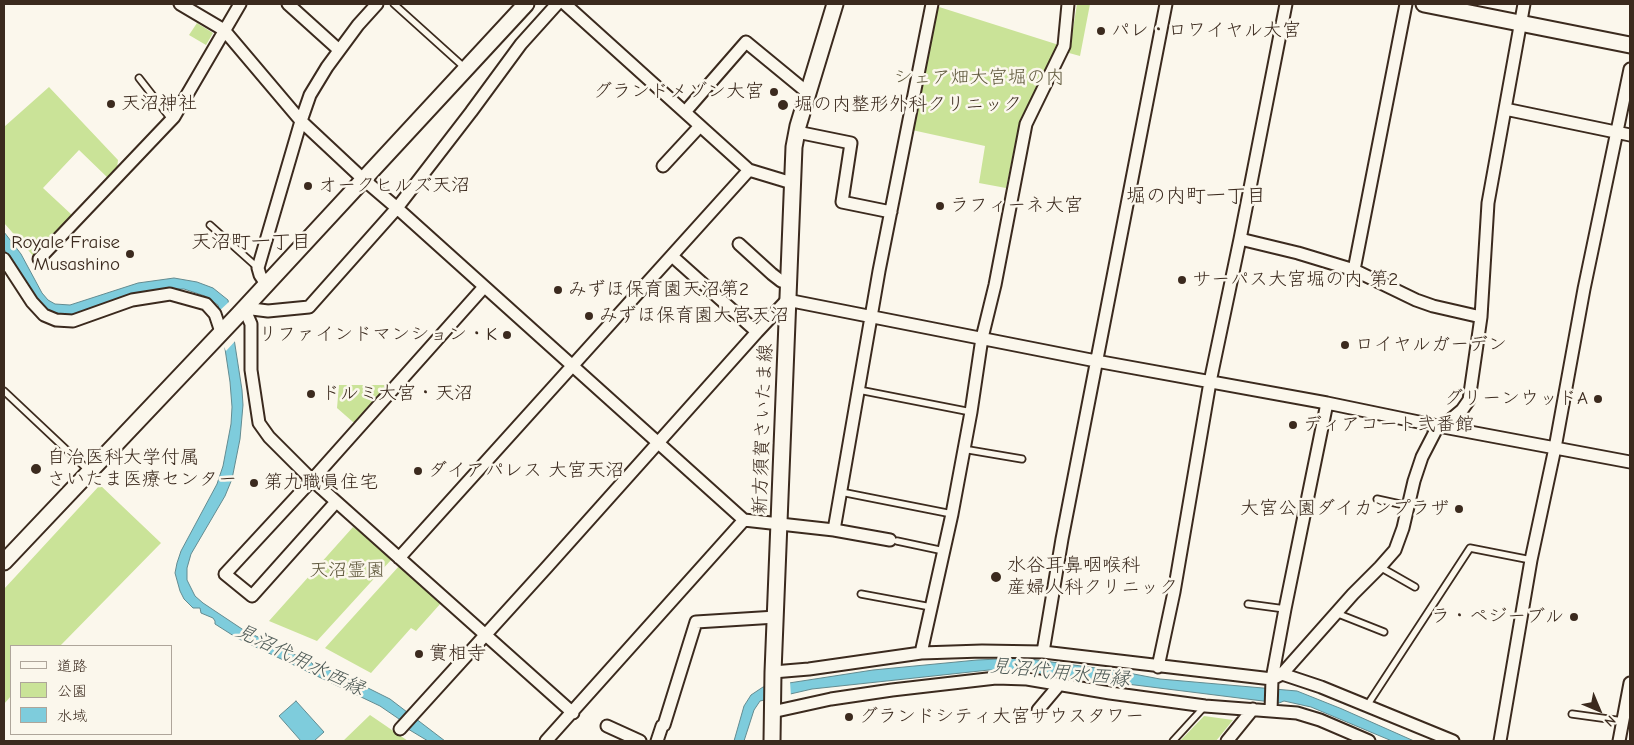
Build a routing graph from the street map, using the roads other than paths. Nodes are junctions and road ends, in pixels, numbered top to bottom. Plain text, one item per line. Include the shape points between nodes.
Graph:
1 (180, 4) edge
2 (240, 4) edge
3 (288, 4) edge
4 (377, 4) edge
5 (394, 4) edge
6 (526, 4) edge
7 (557, 4) edge
8 (565, 4) edge
9 (835, 4) edge
10 (932, 4) edge
11 (1068, 4) edge
12 (1166, 4) edge
13 (1286, 4) edge
14 (1406, 4) edge
15 (1424, 4) edge
16 (1524, 4) edge
17 (1520, 24) junction
18 (224, 30) junction
19 (1630, 45) edge
20 (340, 50) junction
21 (466, 68) junction
22 (1630, 69) edge
23 (139, 78) dead end
24 (808, 93) junction
25 (1505, 109) junction
26 (685, 112) junction
27 (172, 120) junction
28 (301, 121) junction
29 (700, 126) junction
30 (797, 132) junction
31 (1617, 132) junction
32 (1630, 135) edge
33 (663, 166) dead end
34 (749, 170) junction
35 (363, 179) junction
36 (792, 183) junction
37 (397, 208) junction
38 (891, 212) junction
39 (210, 225) dead end
40 (1240, 239) junction
41 (739, 244) dead end
42 (672, 256) junction
43 (4, 259) edge
44 (39, 259) dead end
45 (258, 268) junction
46 (1354, 270) junction
47 (788, 283) junction
48 (266, 284) junction
49 (484, 287) junction
50 (788, 300) junction
51 (241, 311) junction
52 (872, 316) junction
53 (1481, 316) junction
54 (757, 332) junction
55 (220, 334) junction
56 (982, 338) junction
57 (1096, 361) junction
58 (572, 365) junction
59 (1210, 382) junction
60 (859, 390) junction
61 (4, 391) edge
62 (1327, 403) junction
63 (971, 412) junction
64 (1441, 426) junction
65 (658, 442) junction
66 (1556, 448) junction
67 (963, 449) junction
68 (1022, 459) dead end
69 (1630, 462) edge
70 (90, 471) junction
71 (312, 480) junction
72 (841, 492) junction
73 (1377, 499) dead end
74 (336, 502) junction
75 (1410, 506) junction
76 (952, 514) junction
77 (744, 520) junction
78 (780, 523) junction
79 (834, 530) junction
80 (893, 541) joint
81 (944, 551) junction
82 (399, 558) junction
83 (1531, 560) junction
84 (4, 562) edge
85 (1380, 567) junction
86 (1415, 587) dead end
87 (861, 594) dead end
88 (1248, 604) dead end
89 (931, 608) junction
90 (1285, 609) junction
91 (1336, 613) junction
92 (776, 617) junction
93 (1384, 632) dead end
94 (486, 636) junction
95 (1043, 652) junction
96 (922, 653) junction
97 (1158, 666) junction
98 (773, 675) junction
99 (1277, 677) junction
100 (1630, 683) edge
101 (1059, 685) junction
102 (1370, 701) dead end
103 (1205, 706) junction
104 (1628, 706) edge
105 (773, 708) junction
106 (1253, 709) junction
107 (1038, 710) dead end
108 (1271, 711) junction
109 (573, 713) junction
110 (1572, 714) dead end
111 (1623, 721) junction
112 (607, 726) dead end
113 (400, 729) dead end
114 (546, 741) edge
115 (640, 741) edge
116 (657, 741) edge
117 (772, 741) edge
118 (1173, 741) edge
119 (1227, 741) edge
120 (1369, 741) edge
121 (1453, 741) edge
122 (1500, 741) edge
123 (1619, 741) edge

1 - 18 street
2 - 18 street
3 - 20 street
4 - 20 street
5 - 21 lane
6 - 21 street
7 - 37 street via 521,44
8 - 26 street
9 - 24 street, 新方須賀さいたま線
10 - 38 street
11 - 56 street via 1064,46 1026,124
12 - 57 street
13 - 40 street
14 - 46 street
15 - 17 street
16 - 17 street
17 - 19 street
17 - 25 street
18 - 27 street
18 - 28 street
20 - 28 street via 310,95
21 - 35 street
22 - 31 street
23 - 27 lane
24 - 26 street via 746,42
24 - 30 street, 新方須賀さいたま線
25 - 31 street
25 - 53 street via 1488,203
26 - 29 street
27 - 44 street
28 - 35 street
28 - 45 street
29 - 33 street
29 - 34 street
30 - 36 street, 新方須賀さいたま線
30 - 38 street via 851,142 842,202
31 - 32 street
31 - 66 street via 1584,289
34 - 36 street
34 - 42 street
35 - 37 street
35 - 48 street
36 - 47 street, 新方須賀さいたま線
37 - 49 street
37 - 51 street via 309,307
38 - 52 street
39 - 45 lane
40 - 46 street
40 - 59 street
41 - 47 street via 772,274
42 - 54 street
42 - 58 street
43 - 55 street via 32,302 44,315 56,320 73,322 132,300 170,294 206,304 215,314
45 - 48 street
46 - 53 street via 1433,306
47 - 50 street, 新方須賀さいたま線
48 - 51 street
49 - 58 street
49 - 71 street
50 - 52 street
50 - 54 street
50 - 78 street, 新方須賀さいたま線
51 - 55 street
51 - 71 street via 251,324 251,370 260,423 269,438
52 - 56 street
52 - 60 street
53 - 64 street via 1469,400 1462,410
54 - 65 street
55 - 70 street
56 - 57 street
56 - 63 street
57 - 59 street
57 - 95 street
58 - 65 street
58 - 82 street
59 - 62 street
59 - 97 street
60 - 63 lane
60 - 72 street
61 - 70 lane
62 - 64 street
62 - 90 street
63 - 67 street
64 - 66 street
64 - 75 street via 1422,457
65 - 77 street
65 - 94 street
66 - 69 street
66 - 83 street
67 - 68 lane
67 - 76 street
70 - 84 street
71 - 74 street
71 - 74 street via 225,574 252,596
72 - 76 lane
72 - 79 street
73 - 75 lane
74 - 82 street
75 - 85 street via 1395,550
76 - 81 street
77 - 78 street
77 - 109 street
78 - 79 street
78 - 92 street, 新方須賀さいたま線
79 - 80 street
80 - 81 lane
81 - 89 street
82 - 94 street
83 - 102 lane via 1470,548
83 - 122 street
85 - 86 lane
85 - 91 street
87 - 89 lane
88 - 90 lane
89 - 96 street
90 - 99 street
91 - 93 lane
91 - 99 street
92 - 98 street, 新方須賀さいたま線
92 - 116 street via 696,622
94 - 109 street
94 - 113 street
95 - 96 street
95 - 97 street
96 - 98 street
97 - 99 street
98 - 105 street, 新方須賀さいたま線
99 - 108 street
99 - 121 street via 1322,687
100 - 104 street
101 - 103 street
101 - 105 street via 996,678
101 - 107 street
103 - 106 street
103 - 118 lane
104 - 111 street
105 - 117 street, 新方須賀さいたま線
106 - 108 street
106 - 119 street
108 - 120 street via 1297,713
109 - 114 street
110 - 111 lane
111 - 123 street
112 - 115 street

